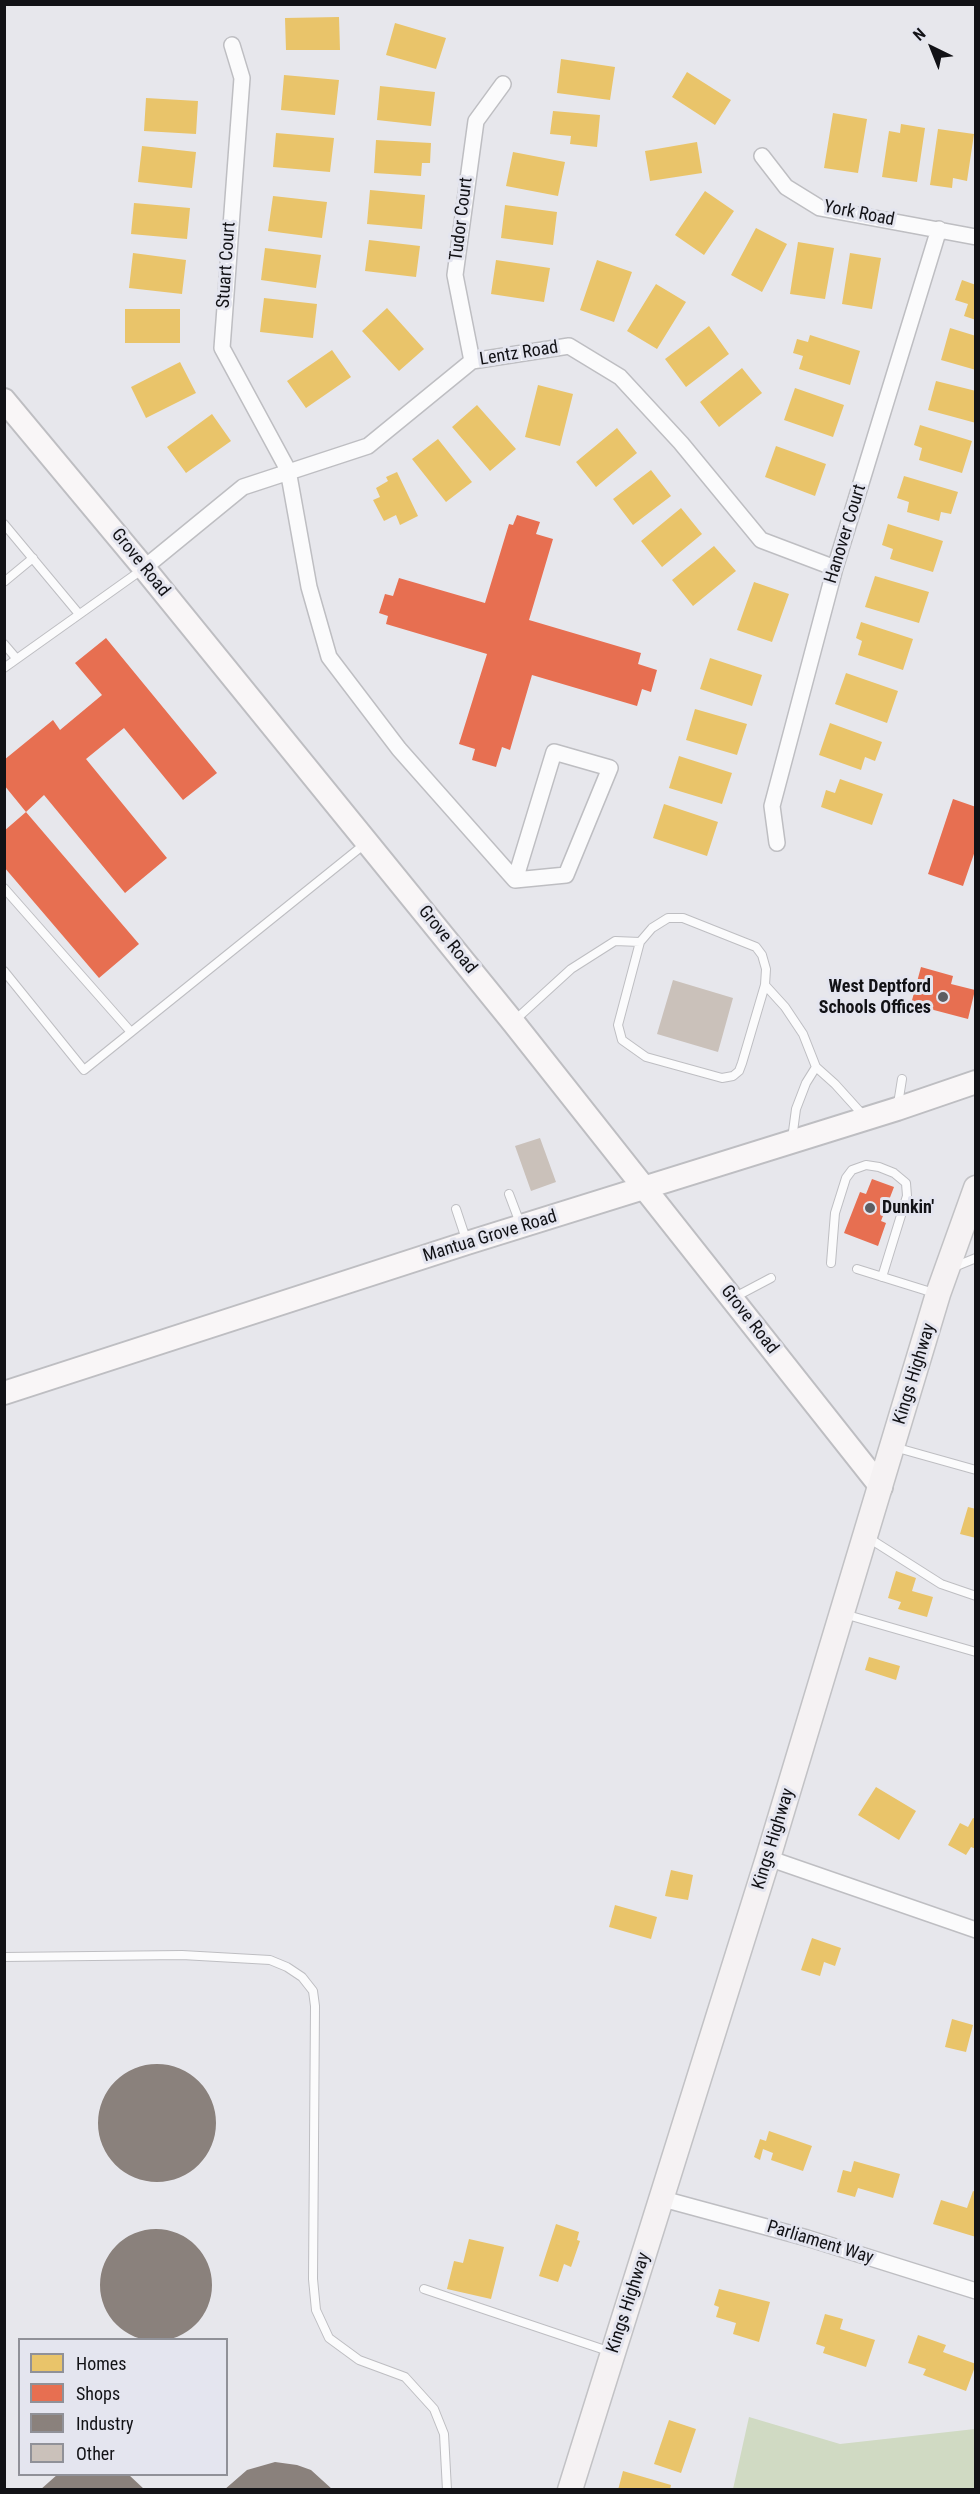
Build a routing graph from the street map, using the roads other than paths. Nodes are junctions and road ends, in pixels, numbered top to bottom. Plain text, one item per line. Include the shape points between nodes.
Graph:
1 (232, 45) dead end
2 (503, 84) dead end
3 (762, 156) dead end
4 (939, 229) junction
5 (975, 237) edge
6 (472, 361) junction
7 (4, 400) edge
8 (288, 470) junction
9 (4, 524) edge
10 (33, 558) junction
11 (144, 568) junction
12 (835, 568) junction
13 (4, 582) edge
14 (79, 614) junction
15 (4, 644) edge
16 (16, 658) junction
17 (4, 668) edge
18 (368, 842) junction
19 (777, 843) dead end
20 (515, 880) junction
21 (4, 888) edge
22 (640, 942) junction
23 (4, 971) edge
24 (765, 986) junction
25 (513, 1022) junction
26 (131, 1032) junction
27 (816, 1067) junction
28 (902, 1079) dead end
29 (975, 1082) edge
30 (897, 1109) junction
31 (866, 1119) junction
32 (791, 1142) junction
33 (646, 1188) junction
34 (975, 1188) edge
35 (508, 1194) dead end
36 (456, 1209) dead end
37 (521, 1227) junction
38 (467, 1244) junction
39 (975, 1258) edge
40 (831, 1263) dead end
41 (857, 1269) dead end
42 (947, 1270) junction
43 (882, 1277) junction
44 (771, 1278) dead end
45 (938, 1294) junction
46 (732, 1298) junction
47 (4, 1393) edge
48 (893, 1446) junction
49 (975, 1470) edge
50 (881, 1487) junction
51 (866, 1536) junction
52 (975, 1596) edge
53 (842, 1613) junction
54 (975, 1652) edge
55 (768, 1858) junction
56 (975, 1930) edge
57 (4, 1957) edge
58 (663, 2199) junction
59 (424, 2289) dead end
60 (975, 2291) edge
61 (614, 2353) junction
62 (447, 2490) edge
63 (570, 2490) edge

1 - 8 street, Stuart Court via 242,78 222,348
2 - 6 street, Tudor Court via 476,121 455,274
3 - 4 street, York Road via 786,188 820,208
4 - 5 street, York Road
4 - 12 street, Hanover Court
6 - 8 street, Lentz Road via 368,446
6 - 12 street, Lentz Road via 569,346 620,377 761,540
7 - 11 main road, Grove Road
8 - 11 street, Lentz Road via 243,487
8 - 20 street, Stuart Court via 309,587 329,657 399,749
9 - 10 lane
10 - 13 lane
10 - 14 lane
11 - 14 lane
11 - 18 main road, Grove Road
12 - 19 street, Hanover Court via 772,806
14 - 16 lane
15 - 16 lane
16 - 17 lane
18 - 25 main road, Grove Road
18 - 26 lane
20 - 20 street via 566,874 610,768 554,752
21 - 26 lane
22 - 24 lane via 668,918 683,918 756,947 766,969
22 - 24 lane via 618,1025 622,1040 646,1057 722,1078 733,1076 742,1063
22 - 25 lane via 615,941 571,969
23 - 26 lane via 84,1070
24 - 27 lane via 803,1034
25 - 33 main road, Grove Road
27 - 31 lane
27 - 32 lane via 796,1109
28 - 30 lane
29 - 30 main road, Mantua Grove Road
30 - 31 main road, Mantua Grove Road
31 - 32 main road, Mantua Grove Road
32 - 33 main road, Mantua Grove Road
33 - 37 main road, Mantua Grove Road
33 - 46 main road, Grove Road
34 - 42 main road, Kings Highway
35 - 37 lane
36 - 38 lane
37 - 38 main road, Mantua Grove Road
38 - 47 main road, Mantua Grove Road
39 - 42 lane
40 - 43 lane via 835,1213 846,1178 852,1170 866,1165 879,1167 906,1184 907,1196
41 - 43 lane
42 - 45 main road, Kings Highway
43 - 45 lane
44 - 46 lane
45 - 48 main road, Kings Highway
46 - 50 main road, Grove Road
48 - 49 lane
48 - 50 main road, Kings Highway
50 - 51 main road, Kings Highway
51 - 52 lane via 941,1584
51 - 53 main road, Kings Highway
53 - 54 lane
53 - 55 main road, Kings Highway
55 - 56 street
55 - 58 main road, Kings Highway
57 - 62 lane via 182,1955 270,1960 302,1977 313,1991 315,2006 312,2278 316,2310 329,2338 359,2360 405,2377 434,2409 444,2434
58 - 60 street, Parliament Way via 807,2238
58 - 61 main road, Kings Highway
59 - 61 lane
61 - 63 main road, Kings Highway

